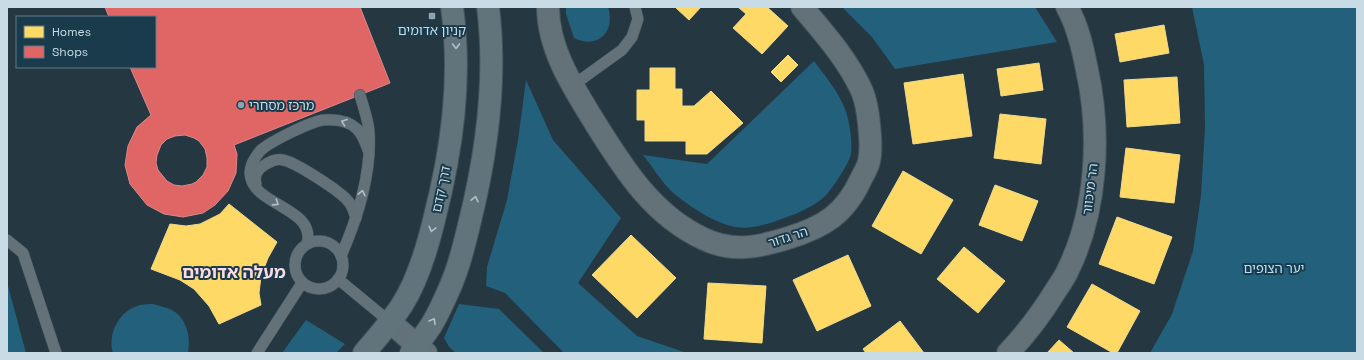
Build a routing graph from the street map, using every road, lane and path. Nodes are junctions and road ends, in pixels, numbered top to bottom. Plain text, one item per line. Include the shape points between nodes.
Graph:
1 (452, 7) edge
2 (488, 7) edge
3 (548, 7) edge
4 (635, 7) edge
5 (802, 7) edge
6 (1066, 7) edge
7 (572, 86) junction
8 (360, 95) dead end
9 (368, 150) junction
10 (257, 189) junction
11 (356, 218) junction
12 (7, 240) edge
13 (307, 244) junction
14 (341, 256) junction
15 (338, 280) junction
16 (302, 283) junction
17 (390, 322) junction
18 (418, 350) edge
19 (56, 353) edge
20 (257, 353) edge
21 (364, 353) edge
22 (1008, 353) edge

1 -> 17 main road, דרך קדם via 456,34 457,76 453,123 440,196 415,280
18 -> 2 main road via 447,294 462,253 475,203 488,127 492,77
3 - 7 street, הר גדור via 548,19 557,51
4 - 7 lane via 638,19 632,37 622,50
5 - 7 street, הר גדור via 829,38 863,93 871,141 869,161 847,204 829,220 804,233 751,248 728,248 704,240 672,220 645,195 620,163
6 - 22 street, הר מיכוור via 1073,18 1092,91 1095,137 1092,184 1084,228 1068,270 1046,306
8 - 9 lane via 369,130
9 -> 10 lane via 356,128 340,120 321,120 298,129 261,151 254,160 250,174
11 -> 9 lane via 367,171
10 - 11 lane via 256,175 261,168 276,160 294,163 340,193 350,202
10 -> 13 lane via 296,215 307,230
11 - 14 lane
12 - 19 lane via 23,253
13 - 14 lane via 321,241 336,249
13 - 16 lane via 296,256 294,264 297,277
14 - 15 lane via 342,272
15 - 16 lane via 318,290
15 - 17 lane
16 - 20 lane
17 - 18 street
17 - 21 main road, דרך קדם

